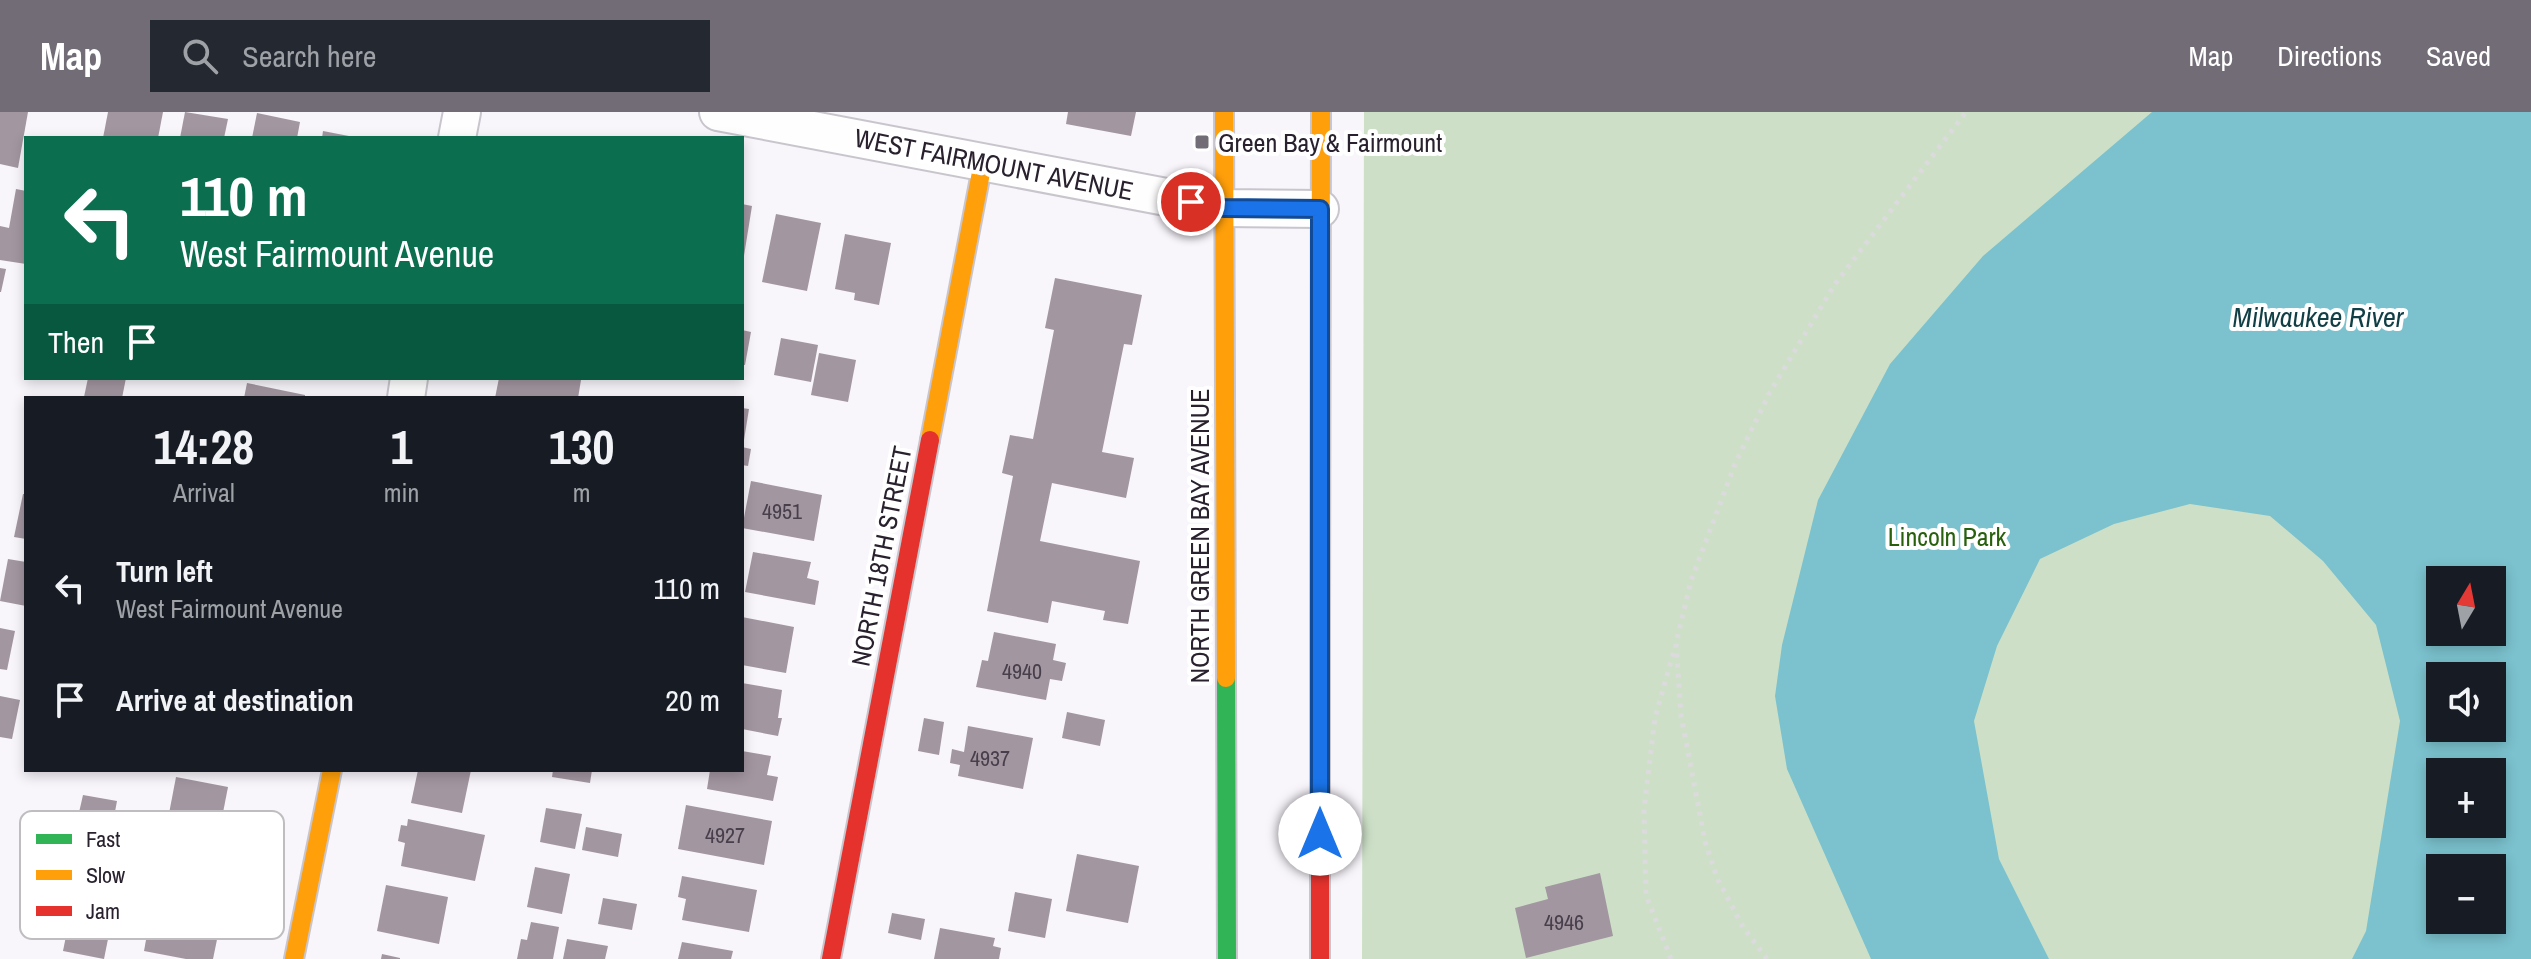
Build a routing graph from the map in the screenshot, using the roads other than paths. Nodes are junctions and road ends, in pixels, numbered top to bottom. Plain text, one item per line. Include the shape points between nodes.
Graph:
1 (462, 112) edge
2 (718, 112) edge
3 (1224, 112) edge
4 (1321, 112) edge
5 (457, 136) edge
6 (983, 162) junction
7 (1224, 208) junction
8 (1320, 209) junction
9 (332, 772) edge
10 (294, 959) edge
11 (831, 959) edge
12 (1227, 959) edge
13 (1320, 959) edge

1 - 5 street
2 - 6 street, WEST FAIRMOUNT AVENUE
3 - 7 main road, NORTH GREEN BAY AVENUE
4 - 8 main road
6 - 7 street, WEST FAIRMOUNT AVENUE
6 - 11 main road, NORTH 18TH STREET
7 - 8 street, WEST FAIRMOUNT AVENUE
7 - 12 main road, NORTH GREEN BAY AVENUE
8 - 13 main road
9 - 10 main road

